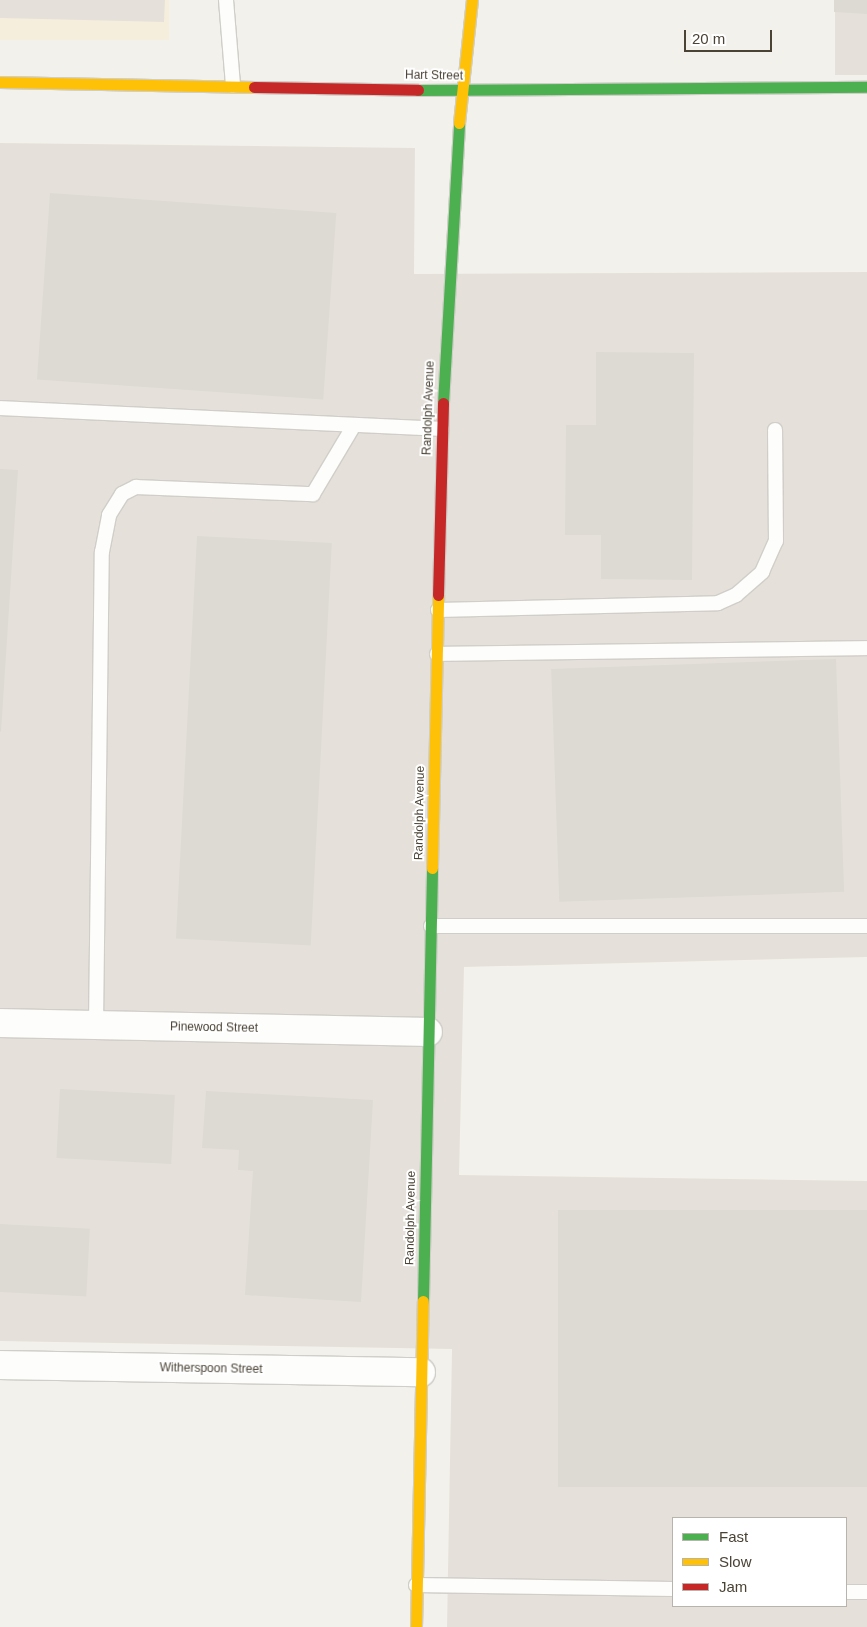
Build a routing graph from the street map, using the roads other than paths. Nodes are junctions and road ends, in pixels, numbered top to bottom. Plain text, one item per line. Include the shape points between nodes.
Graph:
1 (226, 0) edge
2 (472, 0) edge
3 (0, 82) edge
4 (234, 86) junction
5 (867, 87) edge
6 (461, 91) junction
7 (0, 408) edge
8 (353, 427) junction
9 (442, 429) junction
10 (775, 430) dead end
11 (438, 610) junction
12 (867, 648) edge
13 (437, 654) junction
14 (431, 926) junction
15 (867, 926) edge
16 (0, 1023) edge
17 (96, 1025) junction
18 (428, 1032) junction
19 (0, 1365) edge
20 (421, 1372) junction
21 (416, 1585) junction
22 (672, 1589) edge
23 (847, 1592) edge
24 (867, 1592) edge
25 (416, 1627) edge

1 - 4 lane
2 - 6 main road, Randolph Avenue
3 - 4 main road, Hart Street
4 - 6 main road, Hart Street
5 - 6 main road, Hart Street
6 - 9 main road, Randolph Avenue
7 - 8 lane
8 - 9 lane
8 - 17 lane via 313,494 136,487 122,494 109,515 102,552
9 - 11 main road, Randolph Avenue
10 - 11 lane via 776,541 762,572 736,595 718,603
11 - 13 main road, Randolph Avenue
12 - 13 lane
13 - 14 main road, Randolph Avenue
14 - 15 lane
14 - 18 main road, Randolph Avenue
16 - 17 street, Pinewood Street
17 - 18 street, Pinewood Street
18 - 20 main road, Randolph Avenue
19 - 20 street, Witherspoon Street
20 - 21 main road, Randolph Avenue
21 - 22 lane
21 - 25 main road, Randolph Avenue
23 - 24 lane

